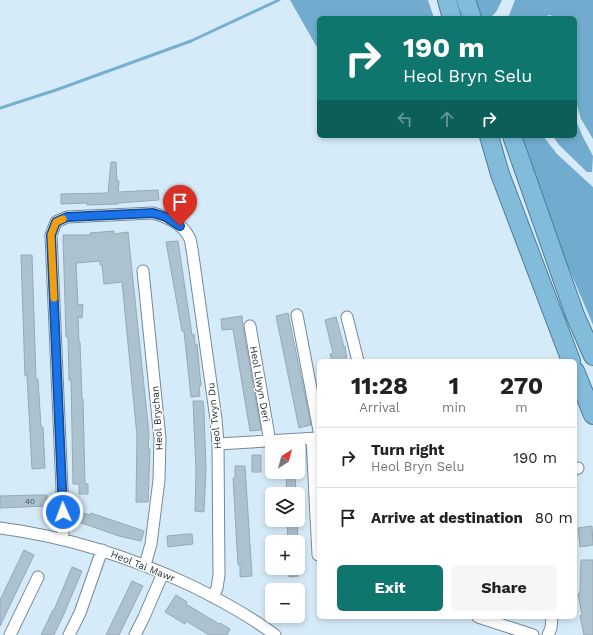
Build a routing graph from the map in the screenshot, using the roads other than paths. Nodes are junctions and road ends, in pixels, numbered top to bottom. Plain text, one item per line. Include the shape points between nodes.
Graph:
1 (447, 0) edge
2 (466, 0) edge
3 (451, 16) edge
4 (471, 16) edge
5 (490, 138) edge
6 (513, 138) edge
7 (142, 271) dead end
8 (297, 315) dead end
9 (347, 317) dead end
10 (250, 326) dead end
11 (593, 356) edge
12 (358, 359) edge
13 (570, 359) edge
14 (577, 376) edge
15 (593, 415) edge
16 (317, 436) edge
17 (269, 439) edge
18 (294, 439) edge
19 (265, 442) edge
20 (218, 444) junction
21 (0, 528) edge
22 (61, 539) junction
23 (102, 550) junction
24 (144, 565) junction
25 (163, 573) junction
26 (38, 577) dead end
27 (213, 597) junction
28 (484, 619) edge
29 (552, 619) edge
30 (10, 635) edge
31 (69, 635) edge
32 (135, 635) edge
33 (275, 635) edge
34 (533, 635) edge
35 (548, 635) edge

1 - 3 highway
2 - 4 highway
5 - 13 highway via 500,174
6 - 11 highway via 575,315
7 - 24 street, Heol Brychan via 160,439 159,480 151,544
8 - 16 street
9 - 12 street
10 - 17 street, Heol Llwyn Deri
14 - 15 highway
16 - 18 street
19 - 20 street
20 - 22 street, Heol Twyn Du via 189,237 180,226 166,217 153,213 67,217 56,222 51,235 63,512
20 - 27 street, Heol Twyn Du via 219,576
21 - 22 street, Heol Tai Mawr
22 - 23 street, Heol Tai Mawr
23 - 24 street, Heol Tai Mawr
23 - 31 street via 80,613
24 - 25 street, Heol Tai Mawr
25 - 27 street, Heol Tai Mawr
25 - 32 street
26 - 30 street
27 - 33 street, Heol Tai Mawr
28 - 34 street
29 - 35 street

